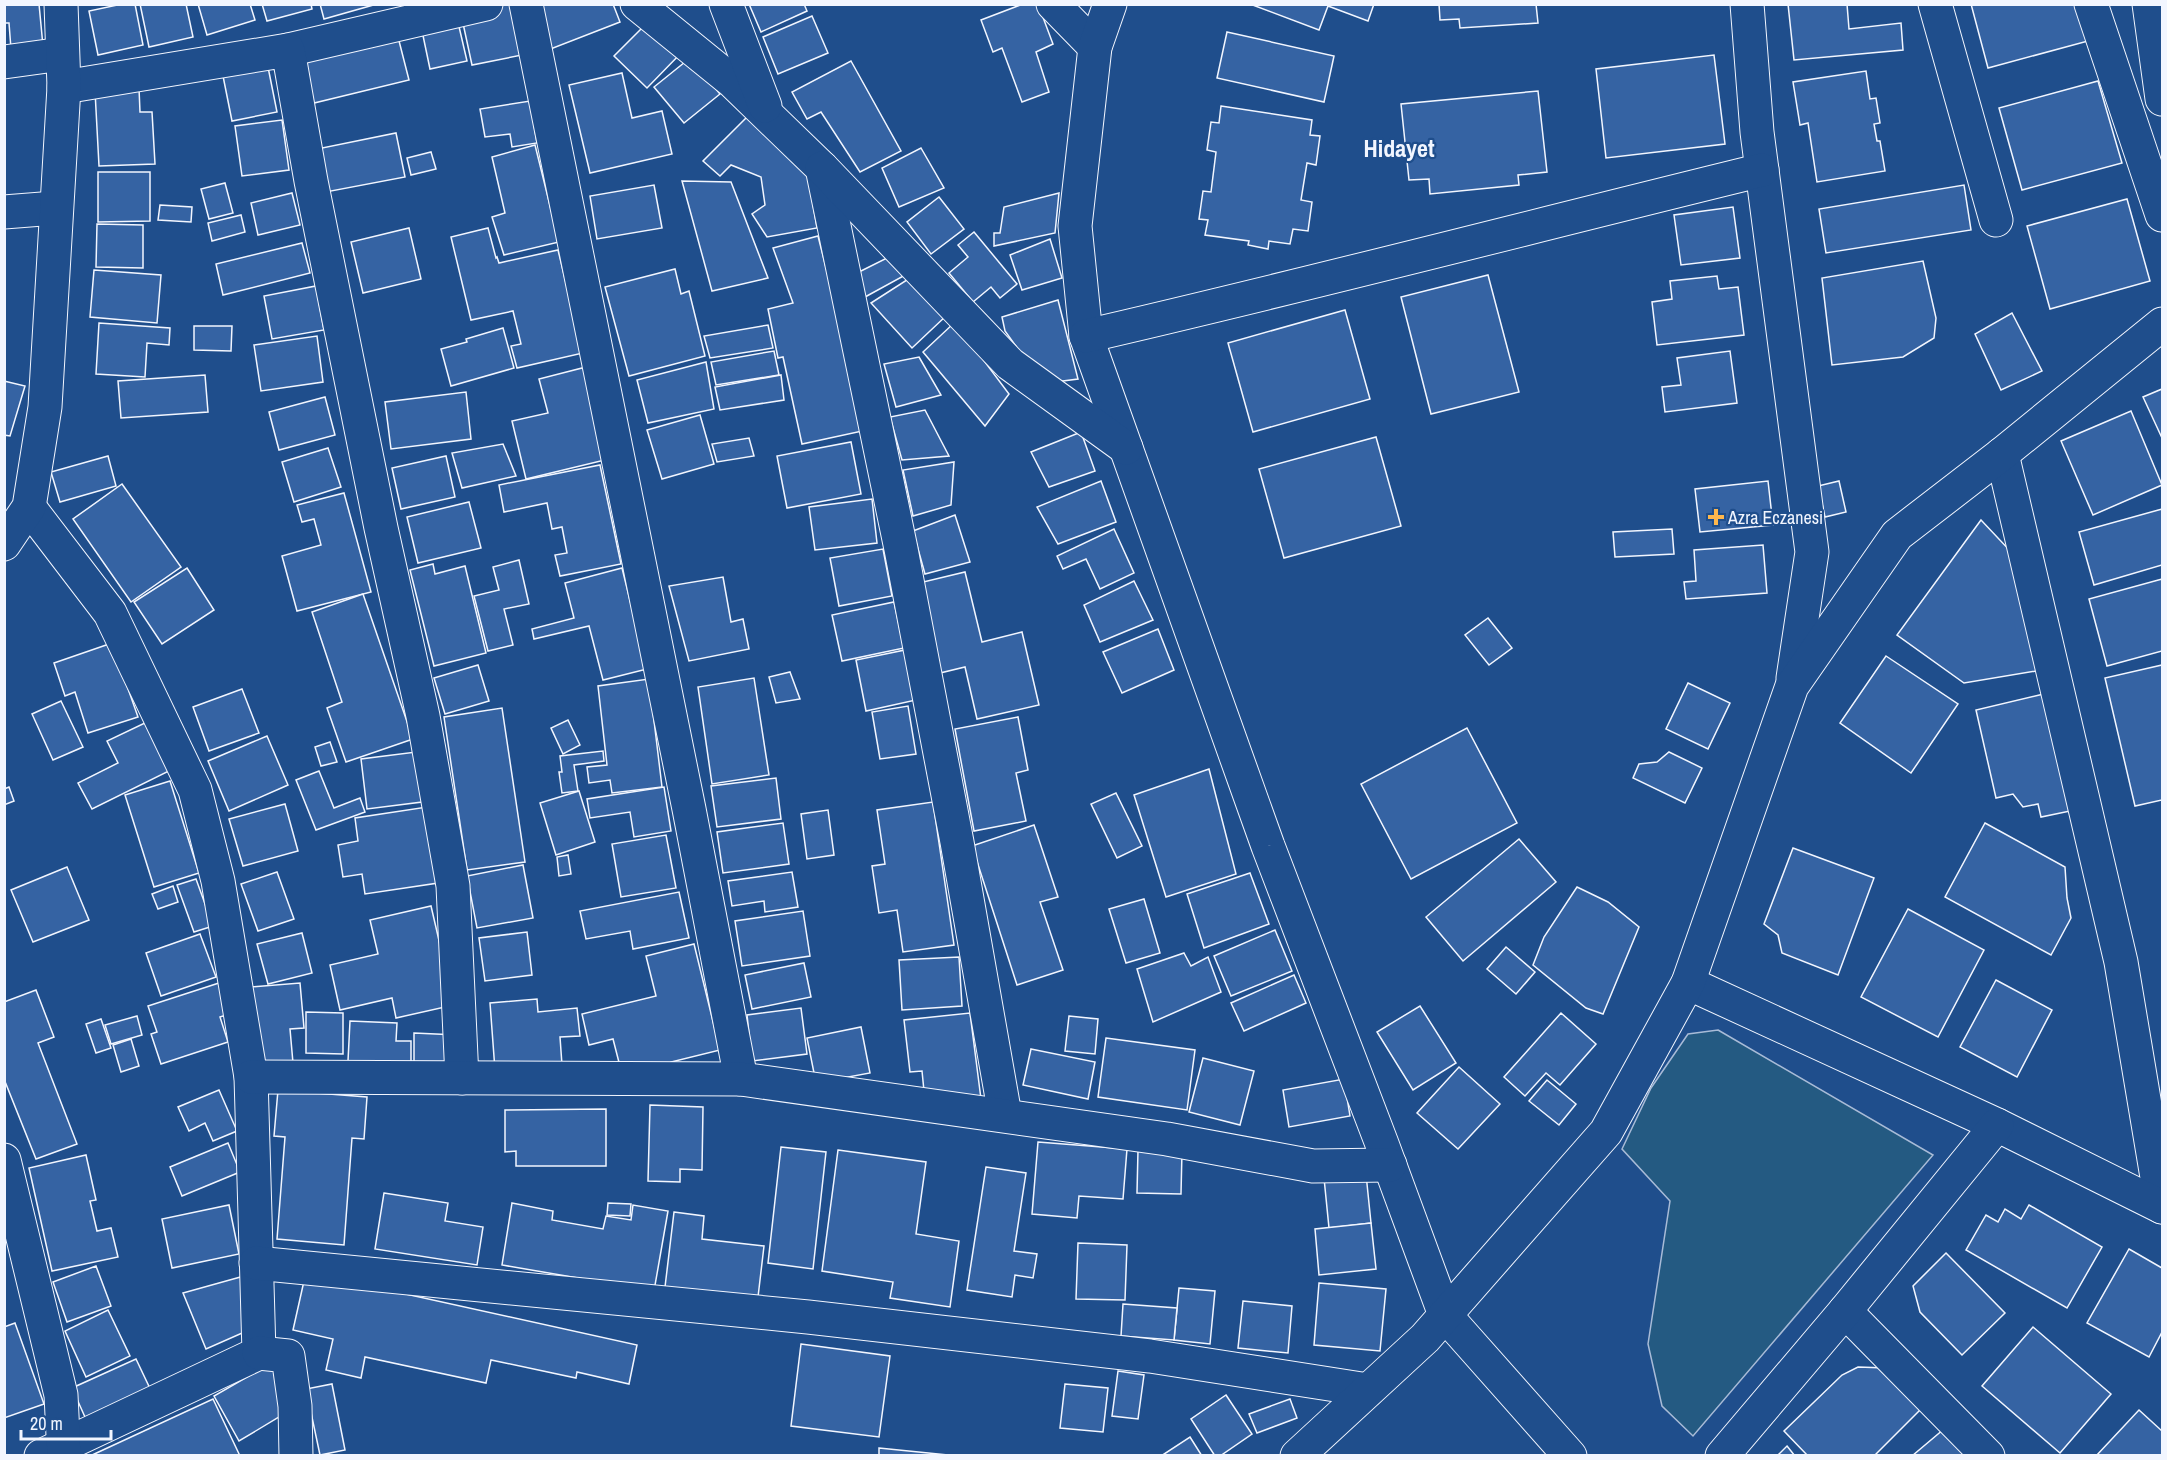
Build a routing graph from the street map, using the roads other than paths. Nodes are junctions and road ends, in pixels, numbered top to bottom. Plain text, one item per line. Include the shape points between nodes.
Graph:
1 (61, 4) edge
2 (486, 4) edge
3 (526, 4) edge
4 (638, 4) edge
5 (726, 4) edge
6 (1053, 4) edge
7 (1110, 4) edge
8 (1747, 4) edge
9 (1935, 4) edge
10 (2091, 4) edge
11 (2149, 4) edge
12 (1095, 47) junction
13 (288, 50) junction
14 (62, 54) junction
15 (4, 62) edge
16 (64, 87) junction
17 (2163, 99) edge
18 (769, 116) junction
19 (822, 168) junction
20 (1762, 170) junction
21 (56, 208) junction
22 (4, 212) edge
23 (2163, 215) edge
24 (1996, 220) dead end
25 (2163, 324) edge
26 (1086, 336) junction
27 (1126, 448) junction
28 (2002, 454) junction
29 (29, 507) junction
30 (4, 544) edge
31 (1792, 686) junction
32 (1688, 983) junction
33 (251, 1077) junction
34 (462, 1078) junction
35 (741, 1079) junction
36 (1005, 1115) junction
37 (1997, 1125) junction
38 (4, 1160) edge
39 (1390, 1165) junction
40 (2163, 1207) edge
41 (256, 1263) junction
42 (1845, 1311) junction
43 (1445, 1315) junction
44 (259, 1353) junction
45 (1368, 1390) junction
46 (57, 1452) edge
47 (296, 1455) edge
48 (1297, 1455) edge
49 (1570, 1455) edge
50 (1722, 1455) edge
51 (1988, 1455) edge

1 - 14 street
2 - 13 street
3 - 35 street
4 - 18 street
5 - 18 street
6 - 12 street
7 - 12 street
8 - 20 street
9 - 24 street
10 - 23 street
11 - 17 street
12 - 26 street via 1075,226
13 - 16 street
13 - 34 street via 381,528 423,716 453,886
14 - 15 street
14 - 16 street
16 - 21 street
18 - 19 street
19 - 27 street via 1010,364
19 - 36 street via 901,549
20 - 26 street
20 - 31 street via 1812,552
21 - 22 street
21 - 29 street via 45,407
25 - 28 street
26 - 27 street
27 - 39 street via 1268,846
28 - 31 street via 1897,535
28 - 40 street via 2121,962
29 - 30 street
29 - 33 street via 110,613 195,790 218,881
31 - 32 street
32 - 37 street
32 - 43 street via 1606,1132
33 - 34 street
33 - 41 street
34 - 35 street
35 - 36 street
36 - 39 street via 1312,1166
37 - 40 street
37 - 42 street
38 - 46 street via 61,1395
39 - 43 street
41 - 44 street
41 - 45 street via 808,1317 1150,1356
42 - 50 street
42 - 51 street
43 - 45 street
43 - 49 street
44 - 46 street
44 - 47 street via 288,1356
45 - 48 street

